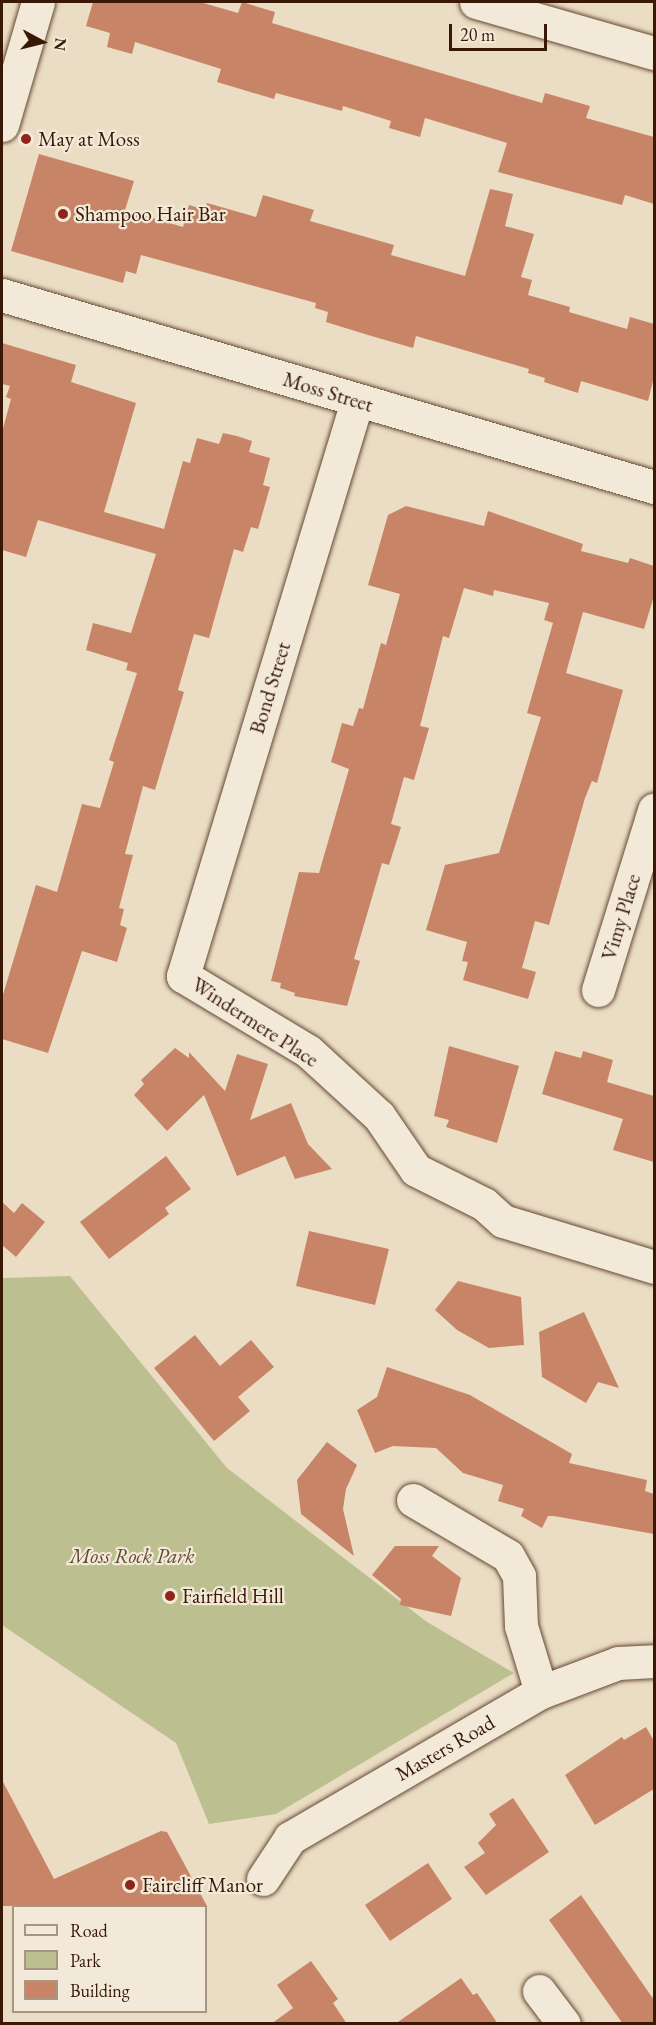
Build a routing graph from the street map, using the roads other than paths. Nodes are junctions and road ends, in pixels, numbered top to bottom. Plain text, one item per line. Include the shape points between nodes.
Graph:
1 (38, 2) edge
2 (476, 2) edge
3 (568, 14) edge
4 (654, 53) edge
5 (2, 125) edge
6 (2, 295) edge
7 (357, 401) junction
8 (654, 487) edge
9 (654, 810) edge
10 (183, 976) joint
11 (598, 990) dead end
12 (654, 1268) edge
13 (413, 1500) dead end
14 (654, 1661) edge
15 (541, 1692) junction
16 (263, 1879) dead end
17 (539, 1991) dead end
18 (564, 2024) edge

1 - 5 street
2 - 3 street
3 - 4 street
6 - 7 street, Moss Street
7 - 8 street, Moss Street
7 - 10 street, Bond Street
9 - 11 street, Vimy Place
10 - 12 street, Windermere Place via 308,1051 379,1116 416,1170 484,1204 503,1221
13 - 15 street via 508,1556 519,1576 521,1626
14 - 15 street, Masters Road via 618,1663
15 - 16 street, Masters Road via 290,1839
17 - 18 street

